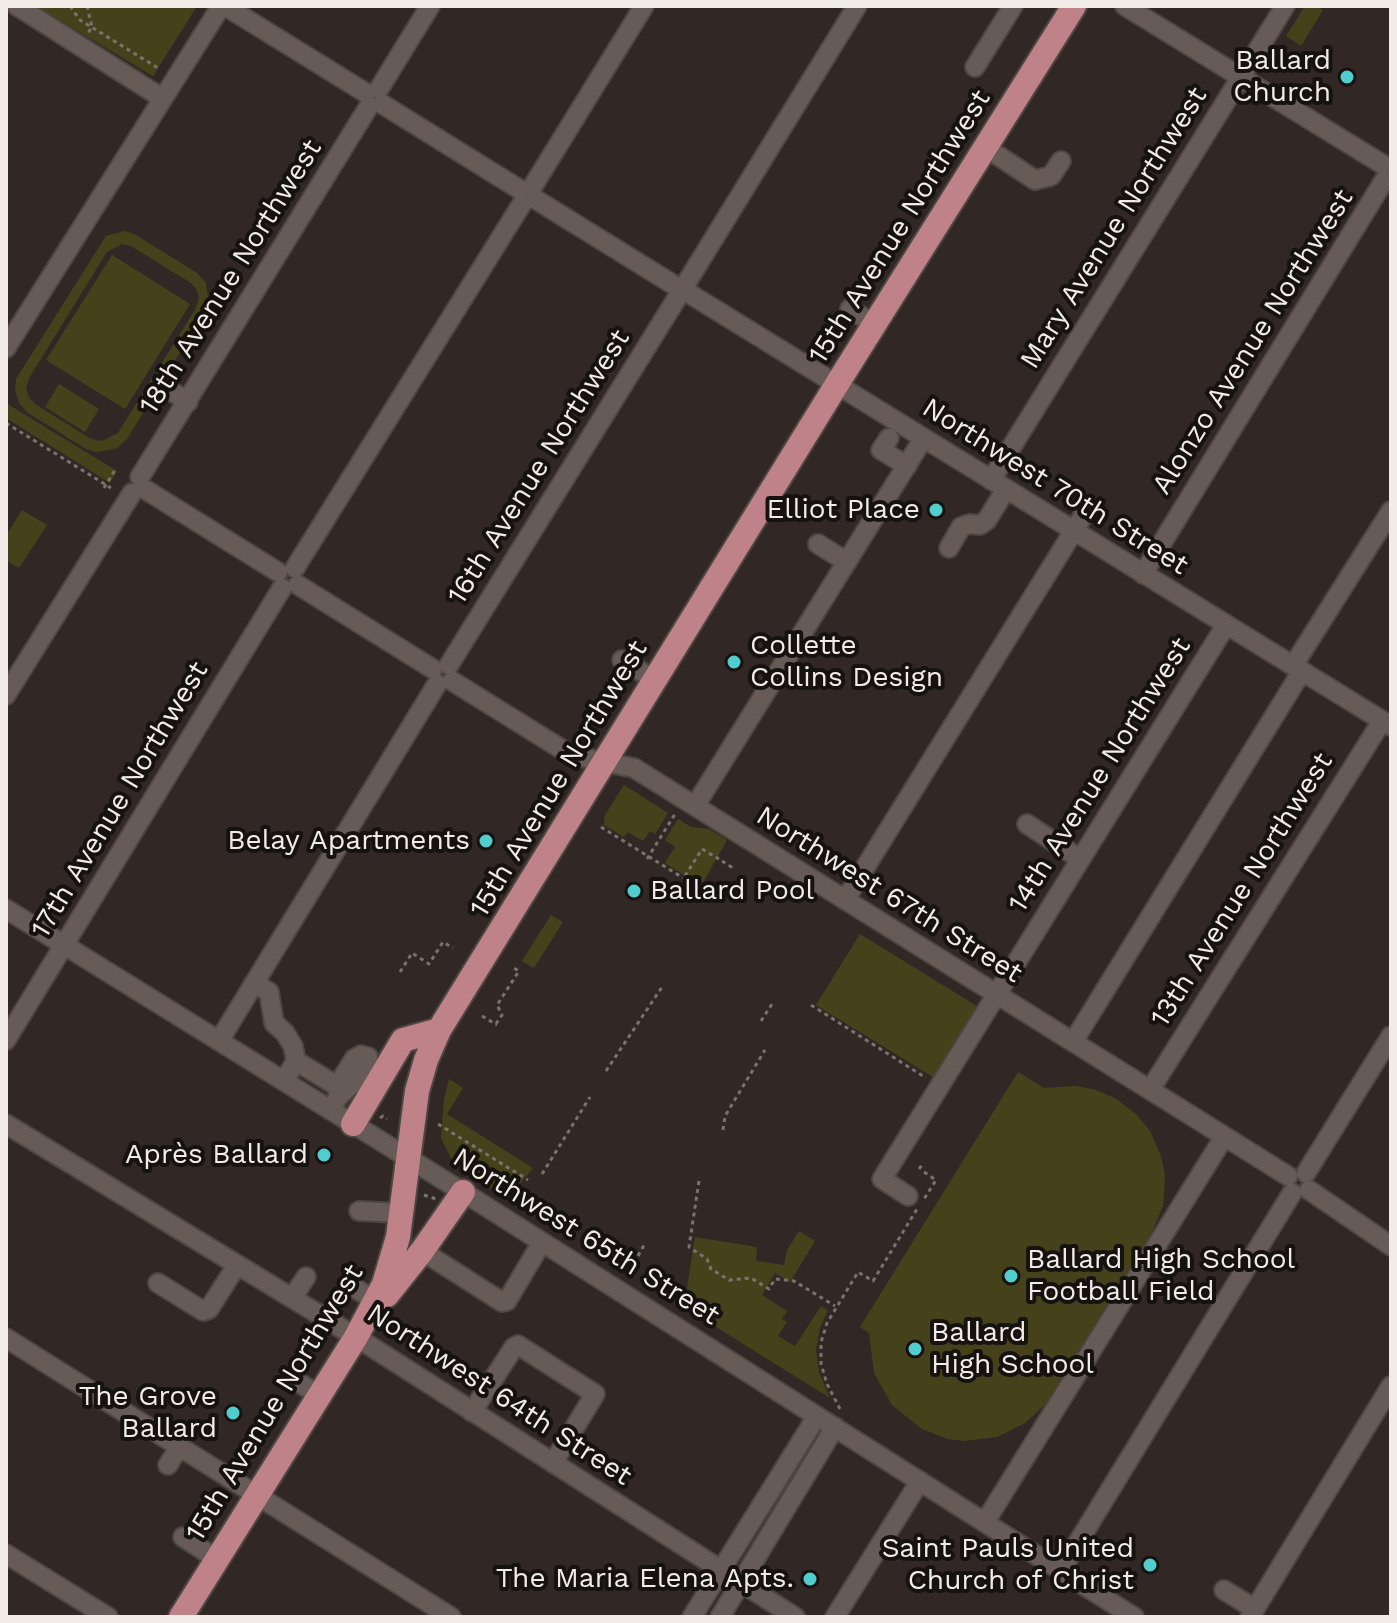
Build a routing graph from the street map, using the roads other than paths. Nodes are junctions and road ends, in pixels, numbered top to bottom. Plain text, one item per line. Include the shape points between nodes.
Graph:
1 (17, 6) edge
2 (430, 6) edge
3 (644, 6) edge
4 (857, 6) edge
5 (1013, 6) edge
6 (1074, 6) edge
7 (1125, 6) edge
8 (1285, 6) edge
9 (223, 8) edge
10 (975, 67) dead end
11 (1240, 77) junction
12 (162, 98) junction
13 (374, 98) junction
14 (985, 147) junction
15 (1061, 161) dead end
16 (1387, 171) edge
17 (528, 194) junction
18 (682, 290) junction
19 (850, 309) dead end
20 (874, 324) junction
21 (6, 348) edge
22 (837, 384) junction
23 (168, 389) dead end
24 (188, 402) junction
25 (889, 438) dead end
26 (923, 439) junction
27 (907, 466) junction
28 (998, 485) junction
29 (139, 486) junction
30 (1391, 511) edge
31 (1078, 524) junction
32 (818, 544) dead end
33 (949, 548) dead end
34 (847, 562) junction
35 (1143, 574) junction
36 (288, 578) junction
37 (1226, 625) junction
38 (622, 660) dead end
39 (1298, 669) junction
40 (443, 675) junction
41 (655, 680) junction
42 (6, 695) edge
43 (1386, 724) edge
44 (605, 762) junction
45 (695, 806) junction
46 (1027, 824) dead end
47 (1080, 859) junction
48 (845, 900) junction
49 (6, 909) edge
50 (64, 945) junction
51 (254, 983) junction
52 (996, 995) junction
53 (439, 1030) junction
54 (1391, 1036) edge
55 (6, 1040) edge
56 (219, 1041) junction
57 (1073, 1042) junction
58 (296, 1061) junction
59 (378, 1068) junction
60 (284, 1081) junction
61 (1150, 1090) junction
62 (335, 1097) junction
63 (6, 1124) edge
64 (353, 1124) junction
65 (1224, 1137) junction
66 (406, 1157) junction
67 (1299, 1183) junction
68 (463, 1192) junction
69 (908, 1196) dead end
70 (359, 1211) dead end
71 (400, 1213) junction
72 (542, 1242) junction
73 (1391, 1246) edge
74 (422, 1251) junction
75 (237, 1265) junction
76 (306, 1277) dead end
77 (158, 1283) dead end
78 (348, 1284) dead end
79 (292, 1298) junction
80 (366, 1319) junction
81 (6, 1338) edge
82 (293, 1379) dead end
83 (1391, 1386) edge
84 (320, 1396) junction
85 (472, 1412) junction
86 (817, 1416) junction
87 (835, 1427) junction
88 (180, 1446) junction
89 (553, 1463) junction
90 (168, 1465) dead end
91 (920, 1481) junction
92 (259, 1495) junction
93 (985, 1522) junction
94 (183, 1537) dead end
95 (6, 1554) edge
96 (218, 1560) junction
97 (1061, 1570) junction
98 (721, 1571) junction
99 (741, 1583) junction
100 (1224, 1590) dead end
101 (1253, 1613) edge
102 (108, 1617) edge
103 (181, 1617) edge
104 (451, 1617) edge
105 (692, 1617) edge
106 (720, 1617) edge
107 (795, 1617) edge
108 (835, 1617) edge
109 (1134, 1617) edge

1 - 12 street
2 - 13 street, 18th Avenue Northwest
3 - 17 street, 17th Avenue Northwest
4 - 18 street, 16th Avenue Northwest
5 - 10 street
6 - 14 main road, 15th Avenue Northwest
7 - 11 street
8 - 11 street, Mary Avenue Northwest
9 - 12 street
9 - 13 street, Northwest 70th Street
11 - 16 street
11 - 28 street, Mary Avenue Northwest
12 - 21 street
13 - 17 street, Northwest 70th Street
13 - 24 street, 18th Avenue Northwest
14 - 15 street via 1035,180 1051,176
14 - 20 main road, 15th Avenue Northwest
16 - 35 street, Alonzo Avenue Northwest
17 - 18 street, Northwest 70th Street
17 - 36 street, 17th Avenue Northwest
18 - 22 street, Northwest 70th Street via 804,355
18 - 40 street, 16th Avenue Northwest
19 - 20 street
20 - 22 main road, 15th Avenue Northwest
22 - 26 street, Northwest 70th Street
22 - 41 main road, 15th Avenue Northwest
23 - 24 street
24 - 29 street, 18th Avenue Northwest
25 - 27 street via 881,450
26 - 27 street
26 - 28 street, Northwest 70th Street
27 - 34 street
28 - 31 street, Northwest 70th Street
28 - 33 street, Mary Avenue Northwest via 987,520 961,527
29 - 36 street, Northwest 67th Street
29 - 42 street, 18th Avenue Northwest
30 - 39 street
31 - 35 street, Northwest 70th Street
31 - 48 street
32 - 34 street
34 - 45 street
35 - 37 street, Northwest 70th Street
36 - 40 street, Northwest 67th Street
36 - 50 street, 17th Avenue Northwest
37 - 39 street, Northwest 70th Street
37 - 47 street, 14th Avenue Northwest
38 - 41 street
39 - 43 street, Northwest 70th Street
39 - 57 street
40 - 44 street, Northwest 67th Street via 571,755
40 - 51 street, 16th Avenue Northwest
41 - 44 main road, 15th Avenue Northwest
43 - 61 street, 13th Avenue Northwest
44 - 45 street, Northwest 67th Street via 634,768
44 - 53 main road, 15th Avenue Northwest
45 - 48 street, Northwest 67th Street
46 - 47 street
47 - 52 street, 14th Avenue Northwest
48 - 52 street, Northwest 67th Street
49 - 50 street, Northwest 65th Street
50 - 55 street, 17th Avenue Northwest
50 - 56 street, Northwest 65th Street
51 - 56 street, 16th Avenue Northwest
51 - 58 street via 269,992 274,1023 293,1046
52 - 57 street, Northwest 67th Street
52 - 69 street, 14th Avenue Northwest via 882,1179
53 - 59 main road via 403,1040
53 - 66 main road, 15th Avenue Northwest via 421,1075
54 - 67 street
56 - 60 street, Northwest 65th Street
57 - 61 street, Northwest 67th Street
58 - 60 street
58 - 62 street
59 - 62 street via 368,1057 357,1056
59 - 64 main road
60 - 62 street, Northwest 65th Street
61 - 65 street, Northwest 67th Street
62 - 64 street, Northwest 65th Street
63 - 75 street, Northwest 64th Street
64 - 66 street, Northwest 65th Street
65 - 67 street, Northwest 67th Street
65 - 93 street
66 - 68 street, Northwest 65th Street
66 - 71 main road, 15th Avenue Northwest
67 - 73 street, Northwest 67th Street
67 - 97 street
68 - 72 street, Northwest 65th Street
68 - 74 main road
70 - 71 street
71 - 80 main road, 15th Avenue Northwest via 392,1260
72 - 74 street via 502,1302
72 - 86 street, Northwest 65th Street
74 - 80 main road
75 - 77 street via 203,1311
75 - 79 street, Northwest 64th Street
76 - 79 street
78 - 80 street
79 - 80 street, Northwest 64th Street
80 - 84 main road, 15th Avenue Northwest
80 - 85 street, Northwest 64th Street
81 - 88 street
82 - 84 street
83 - 101 street
84 - 92 main road, 15th Avenue Northwest
85 - 89 street, Northwest 64th Street
85 - 89 street via 518,1345 595,1394
86 - 87 street, Northwest 65th Street
86 - 98 street
87 - 91 street, Northwest 65th Street
87 - 99 street
88 - 90 street
88 - 92 street
89 - 98 street, Northwest 64th Street
91 - 93 street, Northwest 65th Street
91 - 108 street
92 - 96 main road, 15th Avenue Northwest
92 - 104 street
93 - 97 street, Northwest 65th Street
94 - 96 street
95 - 102 street
96 - 103 main road, 15th Avenue Northwest
97 - 109 street, Northwest 65th Street
98 - 99 street, Northwest 64th Street
98 - 105 street
99 - 106 street
99 - 107 street, Northwest 64th Street
100 - 101 street

